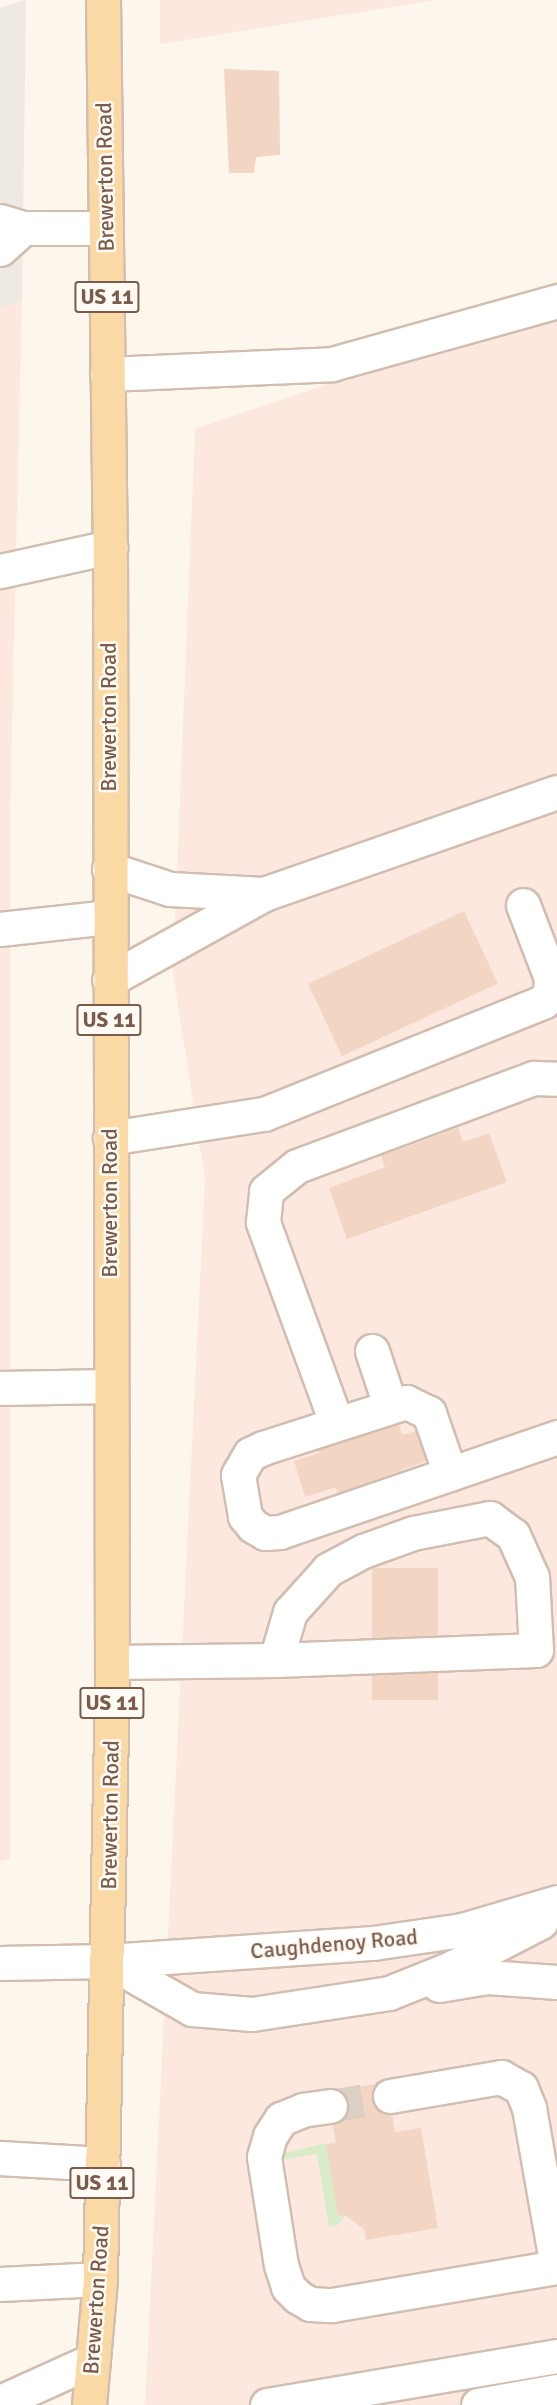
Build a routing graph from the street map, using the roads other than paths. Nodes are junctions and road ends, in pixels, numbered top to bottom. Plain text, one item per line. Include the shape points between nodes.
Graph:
1 (103, 0) edge
2 (106, 228) junction
3 (8, 233) edge
4 (557, 301) edge
5 (107, 374) junction
6 (110, 547) junction
7 (0, 571) edge
8 (557, 792) edge
9 (109, 869) junction
10 (264, 894) junction
11 (523, 905) dead end
12 (109, 917) junction
13 (0, 929) edge
14 (109, 980) junction
15 (557, 1079) edge
16 (110, 1138) junction
17 (372, 1351) dead end
18 (111, 1386) junction
19 (0, 1388) edge
20 (390, 1404) junction
21 (336, 1422) junction
22 (557, 1437) edge
23 (450, 1474) junction
24 (276, 1660) junction
25 (112, 1662) junction
26 (557, 1902) edge
27 (557, 1914) edge
28 (108, 1961) junction
29 (0, 1963) edge
30 (557, 1982) edge
31 (390, 1993) junction
32 (390, 2096) tunnel mouth
33 (330, 2106) tunnel mouth
34 (0, 2157) edge
35 (103, 2164) junction
36 (557, 2266) edge
37 (100, 2278) junction
38 (0, 2284) edge
39 (557, 2355) edge
40 (93, 2360) junction
41 (557, 2391) edge
42 (0, 2402) edge
43 (89, 2405) edge
44 (267, 2405) edge
45 (478, 2405) edge

1 - 2 main road, Brewerton Road / US 11
2 - 3 street
2 - 5 main road, Brewerton Road / US 11
4 - 5 street via 332,364
5 - 6 main road, Brewerton Road / US 11
6 - 7 street
6 - 9 main road, Brewerton Road / US 11
8 - 10 street
9 - 10 street via 170,889
9 - 12 main road, Brewerton Road / US 11
10 - 14 street
11 - 16 street via 551,978 550,993 543,1002 264,1114
12 - 13 street
12 - 14 main road, Brewerton Road / US 11
14 - 16 main road, Brewerton Road / US 11
15 - 21 street via 534,1078 297,1166 276,1179 266,1191 263,1222
16 - 18 main road, Brewerton Road / US 11
17 - 20 street
18 - 19 street
18 - 25 main road, Brewerton Road / US 11
20 - 21 street
20 - 23 street via 406,1402 429,1413
21 - 23 street via 263,1448 242,1463 239,1490 253,1526 265,1533 280,1532
22 - 23 street
24 - 24 street via 290,1612 328,1570 363,1551 413,1533 490,1518 513,1535 532,1577 536,1650
24 - 25 street
25 - 28 main road, Brewerton Road / US 11
26 - 28 street, Caughdenoy Road via 462,1930 373,1943
27 - 31 street, Caughdenoy Road via 449,1969
28 - 29 street, Caughdenoy Road
28 - 31 street, Caughdenoy Road via 192,2009 252,2014
28 - 35 main road, Brewerton Road / US 11
30 - 31 street, Caughdenoy Road via 487,1977
32 - 36 street via 501,2078 521,2088 529,2108
33 - 36 street via 303,2110 281,2119 270,2136 264,2157 281,2265 288,2287 310,2304 332,2305
34 - 35 street
35 - 37 main road, Brewerton Road / US 11
37 - 38 street
37 - 40 main road, Brewerton Road / US 11
39 - 44 street
40 - 42 street
40 - 43 main road, Brewerton Road / US 11
41 - 45 street

